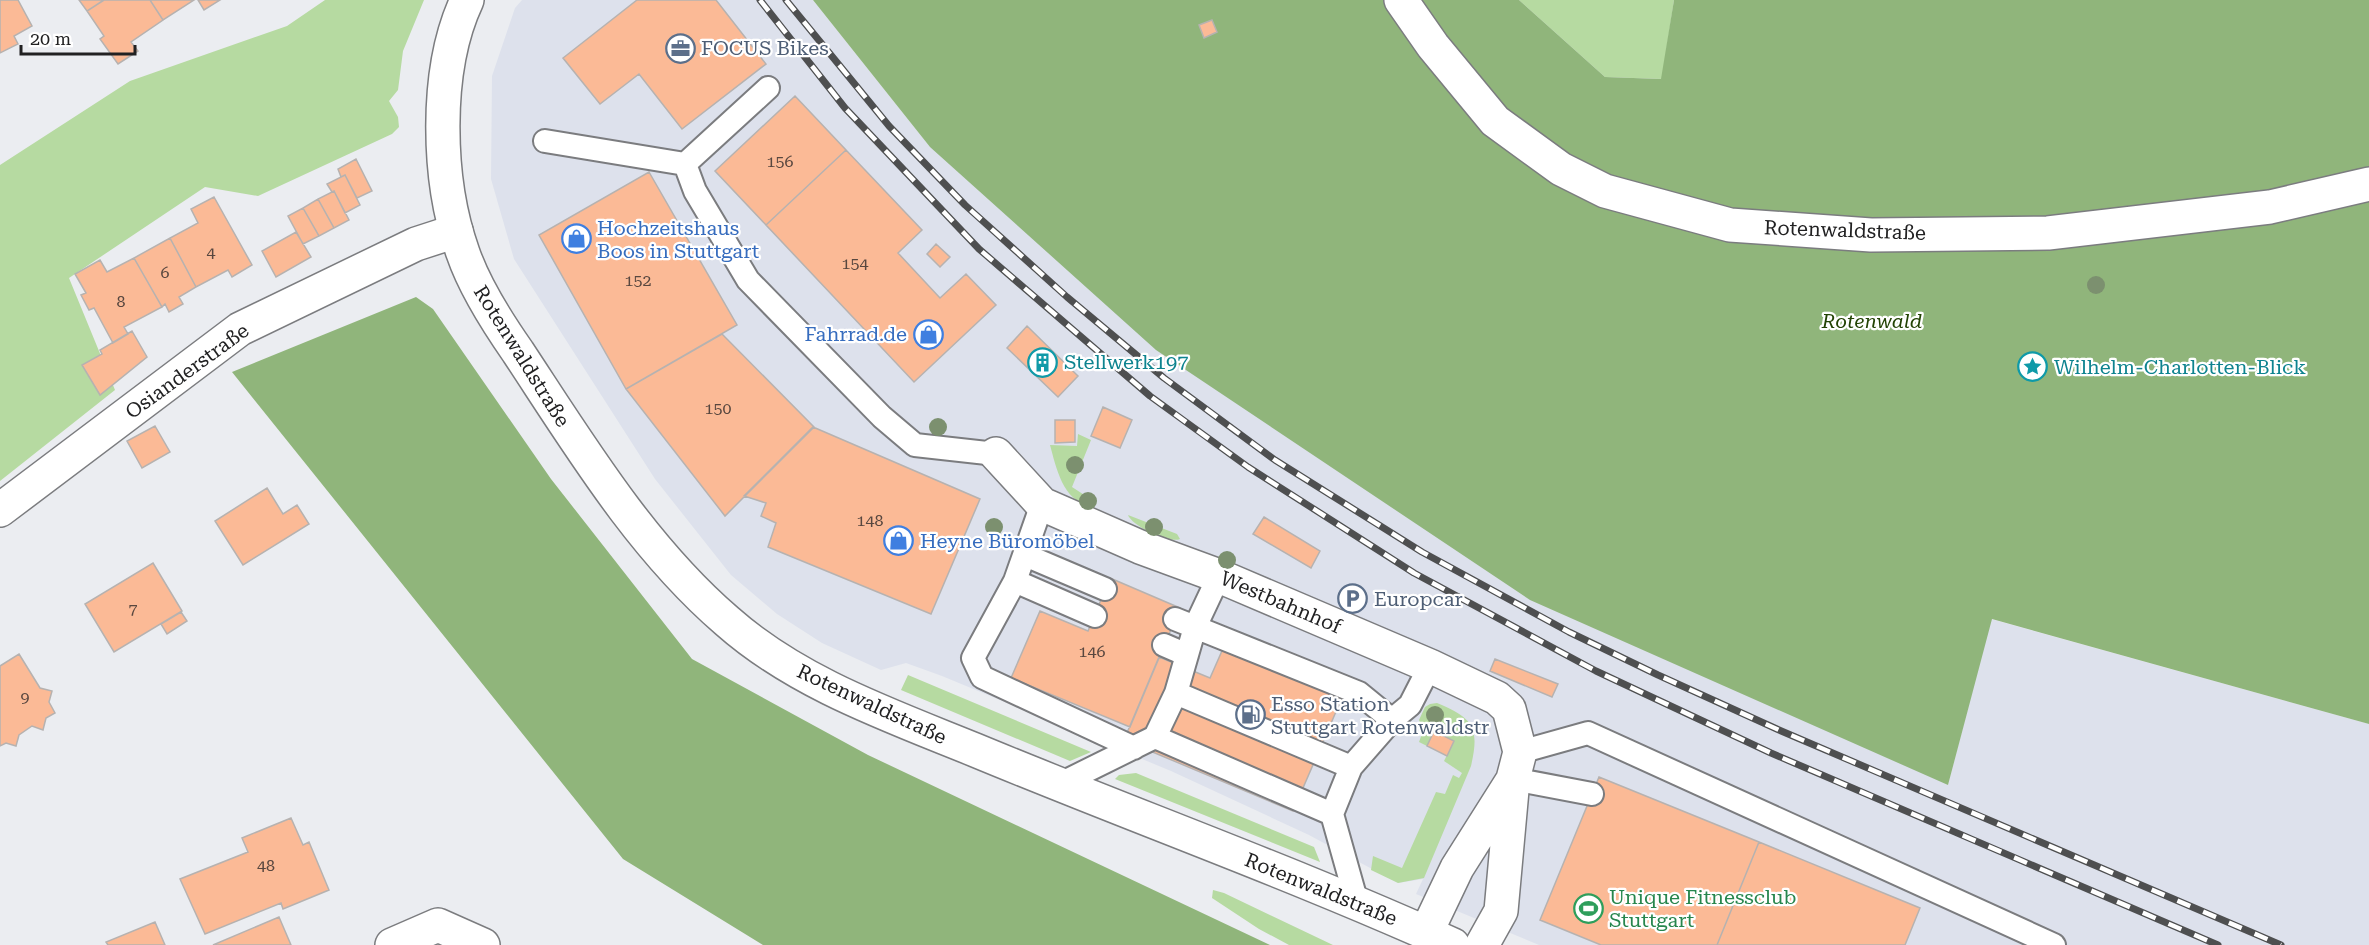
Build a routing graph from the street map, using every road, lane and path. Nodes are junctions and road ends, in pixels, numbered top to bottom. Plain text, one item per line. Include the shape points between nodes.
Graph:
1 (467, 0) edge
2 (1401, 0) edge
3 (768, 88) dead end
4 (545, 141) dead end
5 (685, 164) junction
6 (2369, 184) edge
7 (456, 231) junction
8 (996, 453) joint
9 (1042, 504) junction
10 (0, 510) edge
11 (1025, 555) junction
12 (1219, 576) junction
13 (1015, 581) junction
14 (1106, 589) dead end
15 (1095, 616) dead end
16 (1185, 623) junction
17 (1164, 645) dead end
18 (1187, 654) junction
19 (1430, 666) junction
20 (1176, 693) junction
21 (1392, 720) junction
22 (1155, 738) junction
23 (1134, 748) junction
24 (1516, 766) junction
25 (1351, 767) junction
26 (1058, 785) junction
27 (1592, 794) dead end
28 (1332, 814) junction
29 (1357, 903) junction
30 (1440, 939) edge
31 (392, 945) edge
32 (483, 945) edge
33 (1482, 945) edge
34 (2054, 945) edge

1 - 7 main road, Rotenwaldstraße via 454,36 444,84 447,184
2 - 6 main road, Rotenwaldstraße via 1495,121 1561,169 1605,191 1730,225 1871,235 2048,233 2270,207
3 - 5 lane
4 - 5 lane
5 - 8 lane via 695,191 748,280 882,417 915,445
7 - 10 main road, Osianderstraße via 416,244 240,329
7 - 26 main road, Rotenwaldstraße via 470,271 491,310 585,455 685,582 728,623 814,680
8 - 9 main road, Westbahnhof
9 - 11 lane
9 - 12 main road, Westbahnhof
11 - 13 lane
11 - 14 lane
12 - 16 lane
12 - 19 main road, Westbahnhof
13 - 15 lane
13 - 23 lane via 973,658 982,677
16 - 18 lane
16 - 21 lane via 1359,693
17 - 18 lane
18 - 20 lane
19 - 21 lane via 1410,705
19 - 24 main road, Westbahnhof via 1497,698 1509,709
20 - 22 lane
20 - 25 lane
21 - 25 lane
22 - 23 lane
22 - 28 lane
23 - 26 lane
24 - 27 lane
24 - 30 main road via 1457,868
24 - 33 main road, Westbahnhof via 1501,911
24 - 34 lane via 1588,733
25 - 28 lane
26 - 29 main road, Rotenwaldstraße
28 - 29 lane
29 - 30 main road, Rotenwaldstraße
31 - 32 main road via 438,925

